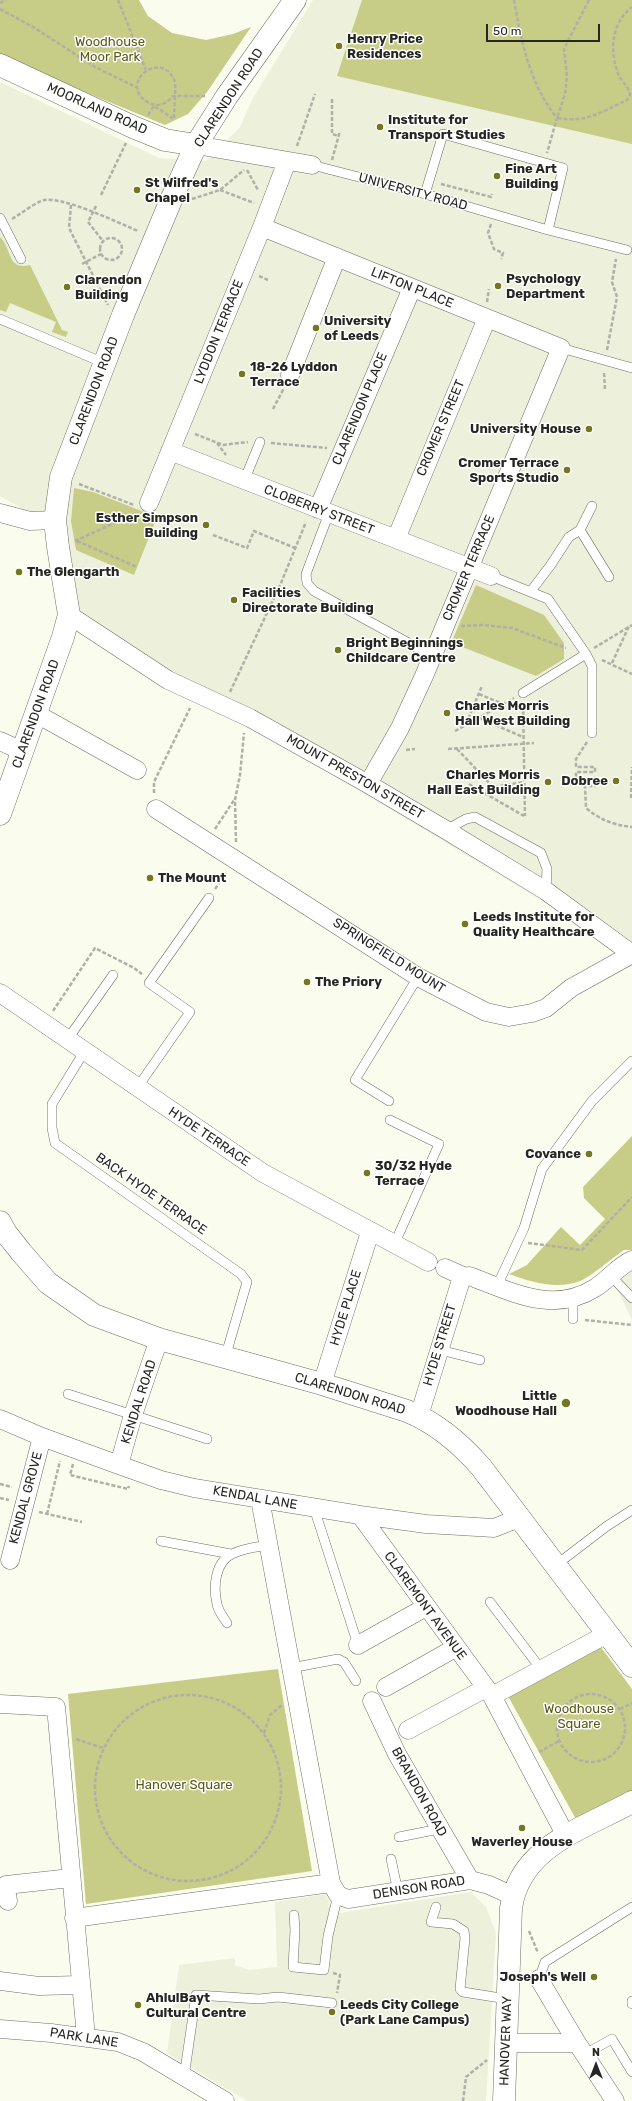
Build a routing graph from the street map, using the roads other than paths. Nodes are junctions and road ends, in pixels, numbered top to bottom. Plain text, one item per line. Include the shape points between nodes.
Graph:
1 (294, 0) edge
2 (0, 65) edge
3 (196, 145) junction
4 (287, 161) junction
5 (312, 165) joint
6 (425, 194) junction
7 (2, 221) edge
8 (262, 227) junction
9 (548, 230) junction
10 (622, 249) road end
11 (337, 257) junction
12 (21, 259) dead end
13 (412, 288) junction
14 (487, 318) junction
15 (0, 319) edge
16 (561, 348) junction
17 (104, 363) junction
18 (632, 368) edge
19 (290, 375) road end
20 (260, 442) dead end
21 (170, 451) junction
22 (244, 481) junction
23 (146, 506) road end
24 (592, 506) dead end
25 (320, 509) junction
26 (0, 513) edge
27 (55, 520) junction
28 (580, 530) junction
29 (396, 538) junction
30 (469, 568) junction
31 (491, 576) joint
32 (608, 577) dead end
33 (531, 591) junction
34 (69, 615) junction
35 (586, 654) junction
36 (432, 656) junction
37 (522, 693) road end
38 (35, 713) junction
39 (592, 733) road end
40 (0, 741) edge
41 (22, 751) junction
42 (137, 770) dead end
43 (368, 784) junction
44 (156, 809) road end
45 (0, 814) edge
46 (446, 830) junction
47 (546, 890) junction
48 (209, 898) road end
49 (632, 954) edge
50 (113, 975) dead end
51 (418, 977) junction
52 (0, 993) edge
53 (67, 1040) junction
54 (84, 1052) junction
55 (632, 1061) edge
56 (137, 1088) junction
57 (389, 1101) dead end
58 (390, 1120) dead end
59 (0, 1222) edge
60 (370, 1232) junction
61 (394, 1244) junction
62 (632, 1260) edge
63 (428, 1262) dead end
64 (445, 1268) dead end
65 (611, 1276) junction
66 (465, 1277) junction
67 (496, 1286) junction
68 (573, 1298) junction
69 (632, 1298) edge
70 (573, 1319) road end
71 (159, 1339) junction
72 (440, 1350) junction
73 (225, 1358) junction
74 (480, 1360) dead end
75 (322, 1384) junction
76 (68, 1394) dead end
77 (133, 1416) junction
78 (419, 1416) junction
79 (0, 1419) edge
80 (42, 1437) junction
81 (206, 1439) dead end
82 (119, 1465) junction
83 (260, 1499) junction
84 (314, 1508) junction
85 (632, 1510) edge
86 (360, 1515) junction
87 (519, 1518) junction
88 (160, 1541) dead end
89 (269, 1545) junction
90 (231, 1554) junction
91 (10, 1560) dead end
92 (555, 1566) junction
93 (490, 1602) dead end
94 (426, 1607) junction
95 (227, 1624) dead end
96 (607, 1634) junction
97 (358, 1645) joint
98 (455, 1648) junction
99 (632, 1666) edge
100 (291, 1668) junction
101 (542, 1669) junction
102 (356, 1681) dead end
103 (386, 1687) dead end
104 (489, 1692) junction
105 (372, 1701) dead end
106 (0, 1704) edge
107 (408, 1730) dead end
108 (632, 1802) edge
109 (439, 1829) junction
110 (566, 1836) junction
111 (399, 1837) dead end
112 (391, 1859) dead end
113 (71, 1878) junction
114 (470, 1880) junction
115 (334, 1889) junction
116 (398, 1892) junction
117 (513, 1896) junction
118 (8, 1901) dead end
119 (436, 1907) dead end
120 (632, 1908) edge
121 (294, 1914) dead end
122 (74, 1918) junction
123 (539, 1979) joint
124 (0, 1981) edge
125 (80, 1985) junction
126 (508, 1999) junction
127 (332, 2003) road end
128 (0, 2028) edge
129 (86, 2037) junction
130 (506, 2043) junction
131 (581, 2048) junction
132 (632, 2072) edge
133 (184, 2077) junction
134 (225, 2101) edge
135 (504, 2101) edge
136 (615, 2101) edge

1 - 3 street, CLARENDON ROAD
2 - 3 street, MOORLAND ROAD via 133,127 166,140
3 - 4 street, UNIVERSITY ROAD
3 - 17 street, CLARENDON ROAD
4 - 5 street, UNIVERSITY ROAD
4 - 8 street, LYDDON TERRACE
5 - 6 lane, UNIVERSITY ROAD
6 - 9 lane, UNIVERSITY ROAD
6 - 9 lane via 443,134 545,162 563,168
7 - 12 lane
8 - 11 street, LIFTON PLACE
8 - 21 street, LYDDON TERRACE
9 - 10 lane, UNIVERSITY ROAD
11 - 13 street, LIFTON PLACE
11 - 19 street
13 - 14 street, LIFTON PLACE
13 - 25 street, CLARENDON PLACE
14 - 16 street, LIFTON PLACE
14 - 29 street, CROMER STREET
15 - 17 lane
16 - 18 lane
16 - 30 street, CROMER TERRACE
17 - 27 street, CLARENDON ROAD via 60,477
20 - 22 lane
21 - 22 street, CLOBERRY STREET
21 - 23 street, LYDDON TERRACE
22 - 25 street, CLOBERRY STREET
24 - 28 lane
25 - 29 street, CLOBERRY STREET
25 - 36 lane via 306,574 307,583 314,591
26 - 27 street via 30,522
27 - 34 street, CLARENDON ROAD via 67,544
28 - 32 lane
28 - 33 lane via 569,537
29 - 30 street, CLOBERRY STREET
30 - 31 street, CLOBERRY STREET
30 - 36 street, CROMER TERRACE
31 - 33 lane
33 - 35 lane via 548,599
34 - 38 street, CLARENDON ROAD
34 - 43 street, MOUNT PRESTON STREET via 168,680 250,718
35 - 37 lane
35 - 39 lane via 592,666
36 - 43 street, CROMER TERRACE via 400,728
38 - 41 street, CLARENDON ROAD
38 - 42 street
40 - 41 street
41 - 45 street, CLARENDON ROAD
43 - 46 street, MOUNT PRESTON STREET
44 - 51 street, SPRINGFIELD MOUNT
46 - 47 street, MOUNT PRESTON STREET
46 - 47 lane via 475,817 541,853 547,869
47 - 49 street, MOUNT PRESTON STREET
48 - 56 lane via 149,983 190,1012
49 - 51 street, SPRINGFIELD MOUNT via 571,988 546,1008 508,1017 486,1012
50 - 53 lane
51 - 57 lane via 355,1080
52 - 53 street, HYDE TERRACE
53 - 54 street, HYDE TERRACE
54 - 56 street, HYDE TERRACE
54 - 73 lane, BACK HYDE TERRACE via 52,1104 55,1143 241,1274 247,1282
55 - 67 lane via 592,1100 542,1169 524,1228
56 - 60 street, HYDE TERRACE via 263,1173
58 - 61 lane via 439,1144
59 - 71 street, CLARENDON ROAD via 17,1248 48,1283 94,1315
60 - 61 street, HYDE TERRACE
60 - 75 street, HYDE PLACE
61 - 63 street, HYDE TERRACE
62 - 65 street
64 - 66 street
65 - 68 street via 596,1288
65 - 69 lane
66 - 67 street via 469,1276
66 - 72 street, HYDE STREET via 461,1280
67 - 68 street via 533,1299 554,1301
68 - 70 lane
71 - 73 street, CLARENDON ROAD
71 - 77 street, KENDAL ROAD
72 - 74 lane
72 - 78 street, HYDE STREET
73 - 75 street, CLARENDON ROAD
75 - 78 street, CLARENDON ROAD
76 - 77 lane
77 - 81 lane
77 - 82 street, KENDAL ROAD
78 - 87 street, CLARENDON ROAD via 446,1432 466,1449
79 - 80 street, KENDAL LANE
80 - 82 street, KENDAL LANE
80 - 91 street, KENDAL GROVE
82 - 83 street, KENDAL LANE via 181,1484
83 - 84 street, KENDAL LANE
83 - 89 street
84 - 86 street, KENDAL LANE
84 - 97 lane
85 - 92 lane via 606,1526
86 - 87 street, KENDAL LANE via 426,1524 494,1528
86 - 94 street, CLAREMONT AVENUE
87 - 92 street, CLARENDON ROAD
88 - 90 lane
89 - 90 lane
89 - 100 street
90 - 95 lane via 222,1563 216,1575 215,1588 217,1605
92 - 96 street, CLARENDON ROAD
93 - 101 lane
94 - 97 street
94 - 98 street, CLAREMONT AVENUE
96 - 99 street, CLARENDON ROAD
96 - 101 street
98 - 103 street
98 - 104 street, CLAREMONT AVENUE
100 - 102 lane via 338,1659 344,1662
100 - 115 street
101 - 104 street
104 - 107 street
104 - 110 street
105 - 109 street, BRANDON ROAD via 397,1754
106 - 113 street via 56,1706
108 - 110 street
109 - 111 lane
109 - 114 street, BRANDON ROAD
110 - 117 street, HANOVER WAY via 536,1857 520,1879
112 - 116 lane
113 - 118 street via 6,1885
113 - 122 street
114 - 116 street, DENISON ROAD
114 - 117 street, DENISON ROAD
115 - 116 street, DENISON ROAD via 348,1898
115 - 121 lane via 324,1970 293,1967
115 - 122 street
117 - 126 street, HANOVER WAY
119 - 126 lane via 431,1922 453,1924 464,1931 460,1989 463,1992
120 - 123 lane via 545,1962
122 - 125 street
123 - 131 street
124 - 125 street via 39,1986
125 - 129 street
126 - 130 street, HANOVER WAY
127 - 133 lane via 278,1997 259,1999 196,1994
128 - 129 street, PARK LANE
129 - 133 street, PARK LANE via 118,2042 143,2052
130 - 131 street
130 - 135 street, HANOVER WAY
131 - 132 lane via 612,2039
131 - 136 street
133 - 134 street, PARK LANE

